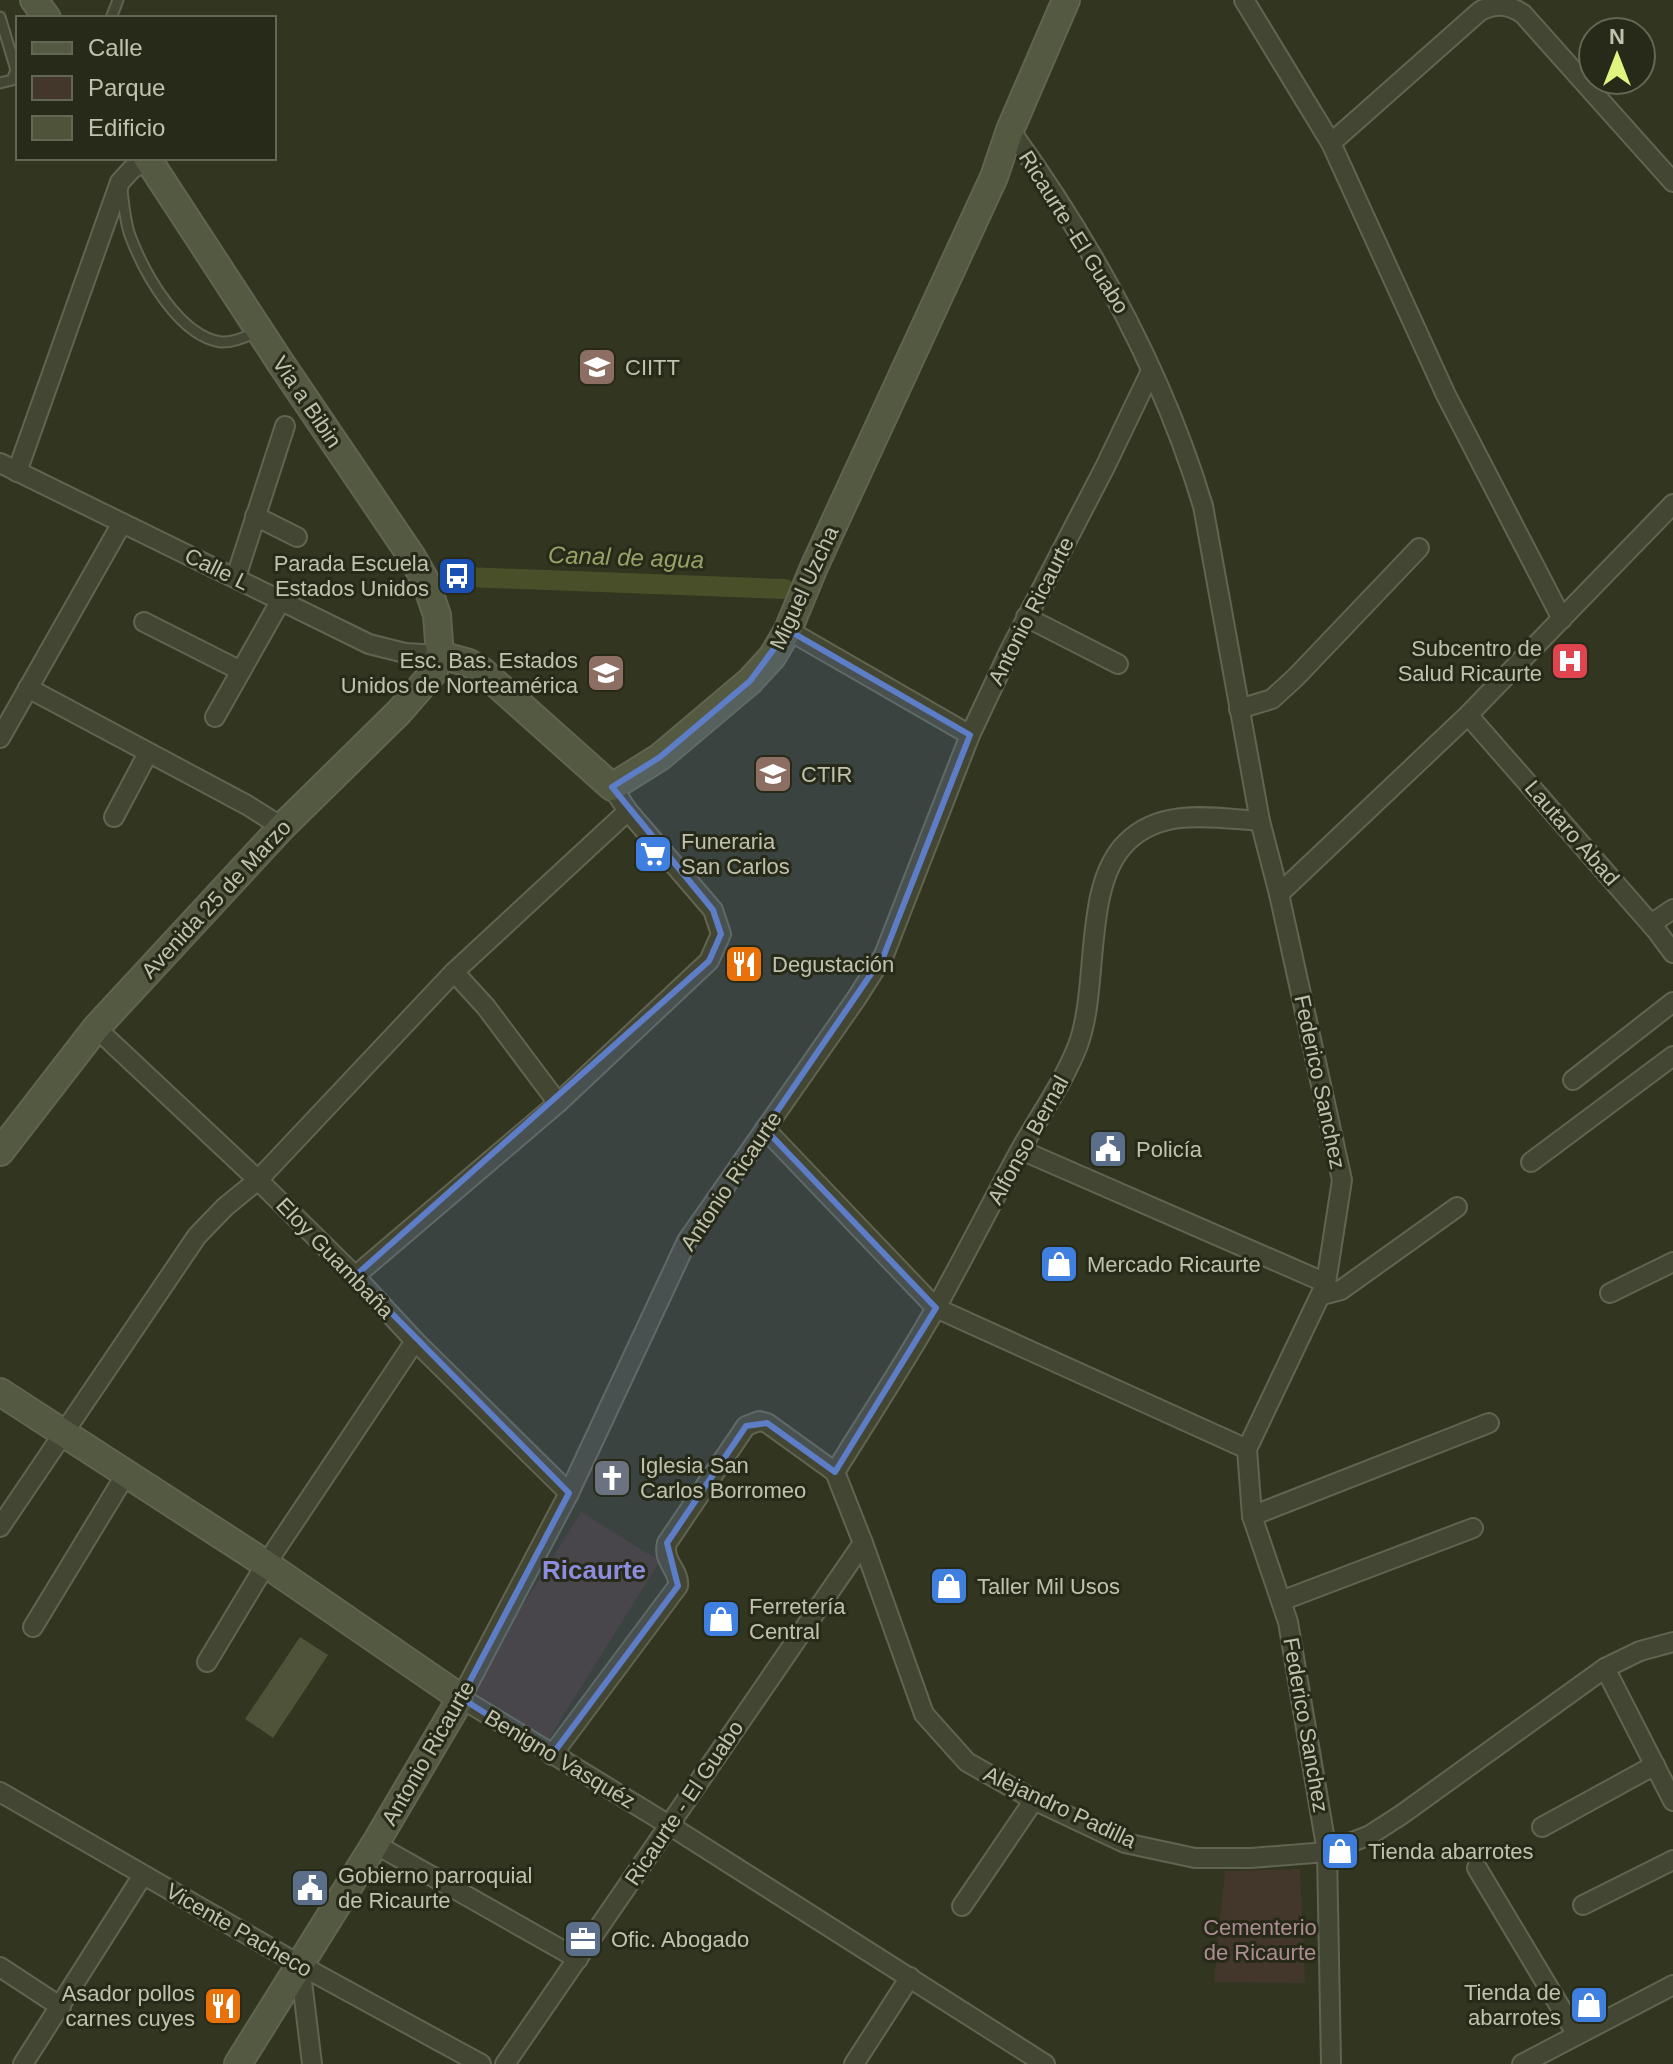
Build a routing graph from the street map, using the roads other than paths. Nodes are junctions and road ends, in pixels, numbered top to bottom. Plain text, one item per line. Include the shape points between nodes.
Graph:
1 (1066, 0) edge
2 (1244, 0) edge
3 (0, 17) edge
4 (2, 30) edge
5 (0, 83) edge
6 (1010, 130) junction
7 (1331, 143) junction
8 (146, 160) edge
9 (149, 160) edge
10 (120, 182) junction
11 (1673, 182) edge
12 (259, 331) junction
13 (1135, 334) joint
14 (1151, 371) junction
15 (285, 426) dead end
16 (8, 467) edge
17 (1673, 504) edge
18 (255, 516) junction
19 (122, 523) junction
20 (297, 537) dead end
21 (1419, 548) dead end
22 (236, 577) junction
23 (281, 600) junction
24 (1026, 617) junction
25 (1562, 619) junction
26 (144, 622) dead end
27 (788, 630) junction
28 (440, 655) junction
29 (1118, 664) dead end
30 (241, 671) junction
31 (28, 688) junction
32 (1239, 709) junction
33 (6, 714) edge
34 (1468, 715) junction
35 (215, 717) dead end
36 (970, 735) junction
37 (0, 738) edge
38 (148, 753) junction
39 (612, 787) junction
40 (628, 811) junction
41 (114, 817) dead end
42 (1260, 821) junction
43 (282, 827) junction
44 (1279, 894) junction
45 (1673, 909) edge
46 (1651, 924) junction
47 (1673, 953) edge
48 (454, 972) junction
49 (1673, 1002) edge
50 (96, 1028) junction
51 (1673, 1056) edge
52 (1573, 1080) dead end
53 (558, 1103) junction
54 (765, 1129) junction
55 (1021, 1150) junction
56 (0, 1152) edge
57 (1531, 1162) dead end
58 (258, 1180) junction
59 (1457, 1207) dead end
60 (1673, 1262) edge
61 (355, 1276) junction
62 (1324, 1289) junction
63 (1610, 1293) dead end
64 (936, 1308) junction
65 (415, 1341) junction
66 (0, 1392) edge
67 (1489, 1423) dead end
68 (62, 1434) junction
69 (1247, 1449) junction
70 (835, 1472) junction
71 (126, 1474) junction
72 (569, 1493) junction
73 (1252, 1516) junction
74 (0, 1527) edge
75 (1473, 1528) dead end
76 (863, 1543) junction
77 (266, 1564) junction
78 (1281, 1601) junction
79 (33, 1627) dead end
80 (1673, 1642) edge
81 (207, 1662) dead end
82 (1605, 1668) junction
83 (461, 1698) junction
84 (552, 1755) junction
85 (1655, 1765) junction
86 (0, 1792) edge
87 (1034, 1800) junction
88 (1673, 1801) edge
89 (669, 1825) junction
90 (1542, 1827) dead end
91 (375, 1844) junction
92 (1327, 1852) junction
93 (1673, 1860) edge
94 (1477, 1868) dead end
95 (143, 1875) junction
96 (1583, 1905) dead end
97 (962, 1906) dead end
98 (578, 1959) junction
99 (300, 1965) junction
100 (0, 1967) edge
101 (910, 1977) junction
102 (1673, 1985) edge
103 (61, 2007) junction
104 (1577, 2035) junction
105 (23, 2064) edge
106 (238, 2064) edge
107 (312, 2064) edge
108 (481, 2064) edge
109 (505, 2064) edge
110 (854, 2064) edge
111 (1045, 2064) edge
112 (1331, 2064) edge
113 (1522, 2064) edge

1 - 6 main road, Miguel Uzcha
2 - 7 street
3 - 4 lane
4 - 5 lane via 16,70 12,80
6 - 13 street, Ricaurte -El Guabo via 1106,277
6 - 27 main road, Miguel Uzcha via 994,177
7 - 11 street via 1480,11 1503,5 1523,14
7 - 25 street via 1446,395
8 - 10 street
9 - 12 main road, Via a Bibin
10 - 12 lane via 129,236 174,313 198,333 222,342
10 - 16 street
12 - 28 main road, Via a Bibin via 425,580 437,615
13 - 14 street, Federico Sanchez
14 - 24 street, Antonio Ricaurte
14 - 32 street, Federico Sanchez via 1203,506
15 - 18 street
16 - 19 street, Calle L
17 - 25 street
18 - 20 street
18 - 22 street
19 - 22 street, Calle L
19 - 31 street
21 - 32 street via 1272,699
22 - 23 street, Calle L
23 - 28 street, Calle L via 369,644
23 - 30 street
24 - 29 street
24 - 36 street, Antonio Ricaurte
25 - 34 street
26 - 30 street
27 - 36 street
27 - 39 main road, Miguel Uzcha via 772,657 706,721
28 - 39 main road via 482,671
28 - 43 main road, Avenida 25 de Marzo via 414,697
30 - 35 street
31 - 33 street
31 - 38 street
32 - 42 street, Federico Sanchez
33 - 37 street
34 - 44 street
34 - 46 street, Lautaro Abad
36 - 54 street, Antonio Ricaurte via 884,955
38 - 41 street
38 - 43 street
39 - 40 street
40 - 48 street
40 - 53 street via 713,910 721,934 709,961
42 - 44 street, Federico Sanchez
42 - 55 street, Alfonso Bernal via 1212,816 1152,824 1128,840 1112,860 1101,887 1082,1034
43 - 50 main road, Avenida 25 de Marzo
44 - 62 street, Federico Sanchez via 1342,1180
45 - 46 street
46 - 47 street, Lautaro Abad
48 - 53 street
48 - 58 street
49 - 52 street
50 - 56 main road, Avenida 25 de Marzo
50 - 58 street, Eloy Guambaña
51 - 57 street
53 - 61 street
54 - 64 street
54 - 72 street, Antonio Ricaurte via 687,1241
55 - 62 street
55 - 64 street, Alfonso Bernal
58 - 61 street, Eloy Guambaña
58 - 68 street via 197,1236
59 - 62 street via 1341,1290
60 - 63 street
61 - 65 street, Eloy Guambaña
62 - 69 street, Federico Sanchez
64 - 69 street
64 - 70 street, Alfonso Bernal
65 - 72 street, Eloy Guambaña
65 - 77 street
66 - 68 main road, Benigno Vasquéz
67 - 73 street
68 - 71 main road, Benigno Vasquéz
68 - 74 street
69 - 73 street, Federico Sanchez
70 - 76 street
70 - 84 street via 767,1423 746,1426 667,1543 666,1559 678,1576 678,1586
71 - 77 main road, Benigno Vasquéz
71 - 79 street
72 - 83 street, Antonio Ricaurte
73 - 78 street, Federico Sanchez
75 - 78 street
76 - 87 street, Alejandro Padilla via 924,1714 967,1762
76 - 89 street, Ricaurte - El Guabo
77 - 81 street
77 - 83 main road, Benigno Vasquéz
78 - 92 street, Federico Sanchez
80 - 82 street, Alejandro Padilla
82 - 85 street
82 - 92 street, Alejandro Padilla via 1401,1815 1370,1835
83 - 84 street, Benigno Vasquéz
83 - 91 main road, Antonio Ricaurte
84 - 89 street, Benigno Vasquéz
85 - 88 street
85 - 90 street
86 - 95 street, Vicente Pacheco
87 - 92 street, Alejandro Padilla via 1125,1843 1195,1858
87 - 97 street
89 - 98 street, Ricaurte - El Guabo
89 - 101 street, Benigno Vasquéz
91 - 98 street
91 - 99 main road, Antonio Ricaurte
92 - 112 street, Federico Sanchez
93 - 96 street
94 - 104 street
95 - 99 street, Vicente Pacheco
95 - 103 street
98 - 109 street, Ricaurte - El Guabo
99 - 106 main road, Antonio Ricaurte
99 - 107 street
99 - 108 street, Vicente Pacheco
100 - 103 street
101 - 110 street
101 - 111 street, Benigno Vasquéz
102 - 104 street
103 - 105 street
104 - 113 street

